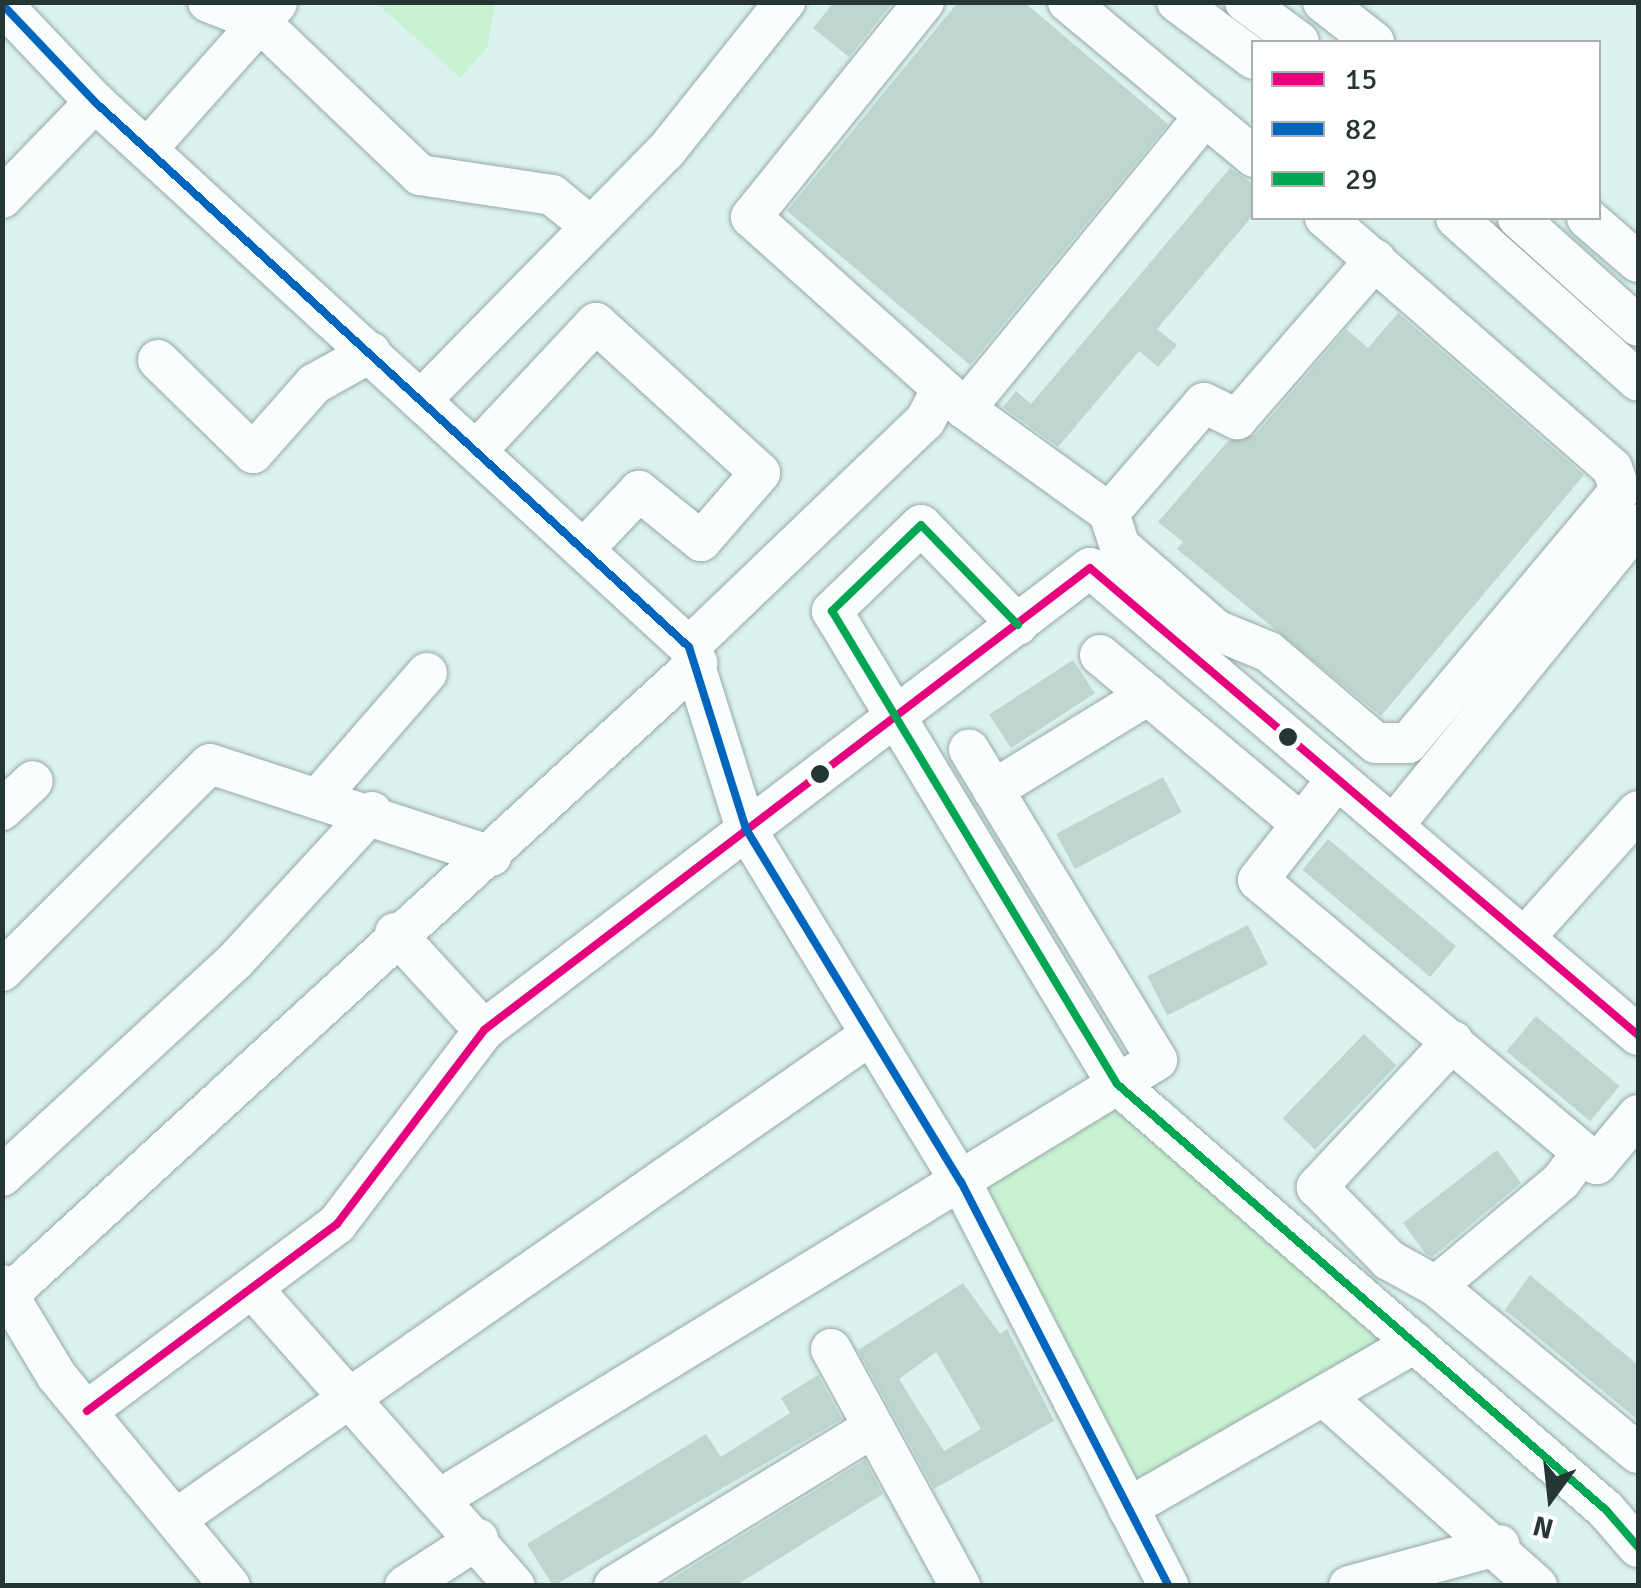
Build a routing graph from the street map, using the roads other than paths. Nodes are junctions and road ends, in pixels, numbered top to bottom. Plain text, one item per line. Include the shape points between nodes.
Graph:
1 (208, 2) edge
2 (785, 2) edge
3 (924, 2) edge
4 (1068, 2) edge
5 (1177, 2) edge
6 (1245, 2) edge
7 (2, 4) edge
8 (1333, 5) edge
9 (270, 13) edge
10 (1295, 40) edge
11 (1372, 40) edge
12 (1251, 56) edge
13 (94, 102) junction
14 (1205, 116) junction
15 (147, 150) junction
16 (1251, 154) edge
17 (2, 198) edge
18 (1327, 220) edge
19 (1458, 220) edge
20 (1520, 220) edge
21 (1589, 220) edge
22 (589, 224) junction
23 (1375, 260) junction
24 (1638, 262) edge
25 (1638, 326) edge
26 (371, 352) junction
27 (158, 360) dead end
28 (1638, 381) edge
29 (422, 399) junction
30 (954, 399) junction
31 (477, 450) junction
32 (1109, 514) junction
33 (1638, 524) edge
34 (584, 550) junction
35 (1018, 624) junction
36 (1100, 654) dead end
37 (693, 655) junction
38 (428, 672) dead end
39 (1148, 695) junction
40 (893, 724) junction
41 (969, 750) dead end
42 (1337, 779) junction
43 (33, 781) dead end
44 (993, 790) junction
45 (320, 796) junction
46 (2, 810) edge
47 (1638, 810) edge
48 (372, 812) junction
49 (1300, 822) junction
50 (1393, 826) junction
51 (746, 829) junction
52 (490, 856) junction
53 (395, 932) junction
54 (1525, 937) junction
55 (2, 972) edge
56 (484, 1030) junction
57 (1638, 1035) edge
58 (869, 1036) junction
59 (1453, 1041) junction
60 (1117, 1084) junction
61 (1638, 1116) edge
62 (1583, 1152) junction
63 (2, 1176) edge
64 (960, 1182) junction
65 (1436, 1286) junction
66 (252, 1288) junction
67 (6, 1290) edge
68 (1415, 1343) junction
69 (831, 1349) dead end
70 (1325, 1398) junction
71 (346, 1399) junction
72 (87, 1411) junction
73 (872, 1428) junction
74 (1638, 1453) edge
75 (444, 1497) junction
76 (1128, 1508) junction
77 (176, 1519) junction
78 (478, 1539) junction
79 (1500, 1545) junction
80 (1638, 1548) edge
81 (945, 1580) edge
82 (230, 1586) edge
83 (405, 1586) edge
84 (514, 1586) edge
85 (614, 1586) edge
86 (1169, 1586) edge
87 (1349, 1586) edge
88 (1537, 1586) edge

1 - 9 street
2 - 22 street via 666,151
3 - 30 street via 751,217
4 - 14 street
5 - 12 street
6 - 10 street
7 - 13 street
8 - 11 street
9 - 15 street
9 - 22 street via 420,175 552,195
13 - 15 street
13 - 17 street
14 - 16 street
14 - 30 street
15 - 26 street
18 - 23 street
19 - 28 street
20 - 25 street
21 - 24 street
22 - 29 street
23 - 32 street via 1236,419 1204,402
23 - 32 street via 1612,468 1620,490 1408,743 1376,743 1269,652 1216,630 1120,546
26 - 27 street via 314,384 253,453
26 - 29 street
29 - 31 street
30 - 32 street
30 - 37 street
31 - 34 street
31 - 34 street via 596,323 760,474 700,542 640,490
33 - 50 street
34 - 37 street
35 - 40 street
35 - 40 street via 922,525 832,611
35 - 42 street via 1090,568
36 - 39 street
37 - 51 street
37 - 52 street
38 - 45 street
39 - 44 street
39 - 49 street
40 - 51 street
40 - 60 street
41 - 44 street
42 - 49 street
42 - 50 street
43 - 46 street
44 - 60 street via 1157,1060
45 - 48 street
45 - 55 street via 210,764
47 - 54 street
48 - 52 street
48 - 63 street via 236,960
49 - 59 street via 1258,880
50 - 54 street
51 - 56 street
51 - 58 street
52 - 53 street
53 - 56 street
53 - 67 street
54 - 57 street
56 - 66 street via 337,1224
58 - 64 street
58 - 71 street
59 - 62 street
59 - 65 street via 1317,1187 1388,1260
60 - 64 street
60 - 68 street
61 - 62 street via 1597,1164
62 - 65 street via 1560,1181
64 - 75 street
64 - 76 street
65 - 74 street
66 - 71 street
66 - 72 street
67 - 72 street
68 - 70 street
68 - 80 street via 1606,1510
69 - 73 street
70 - 76 street
70 - 79 street
71 - 75 street
71 - 77 street
72 - 77 street
73 - 81 street
73 - 85 street
75 - 78 street
76 - 86 street
77 - 82 street
78 - 83 street
78 - 84 street
79 - 87 street
79 - 88 street

